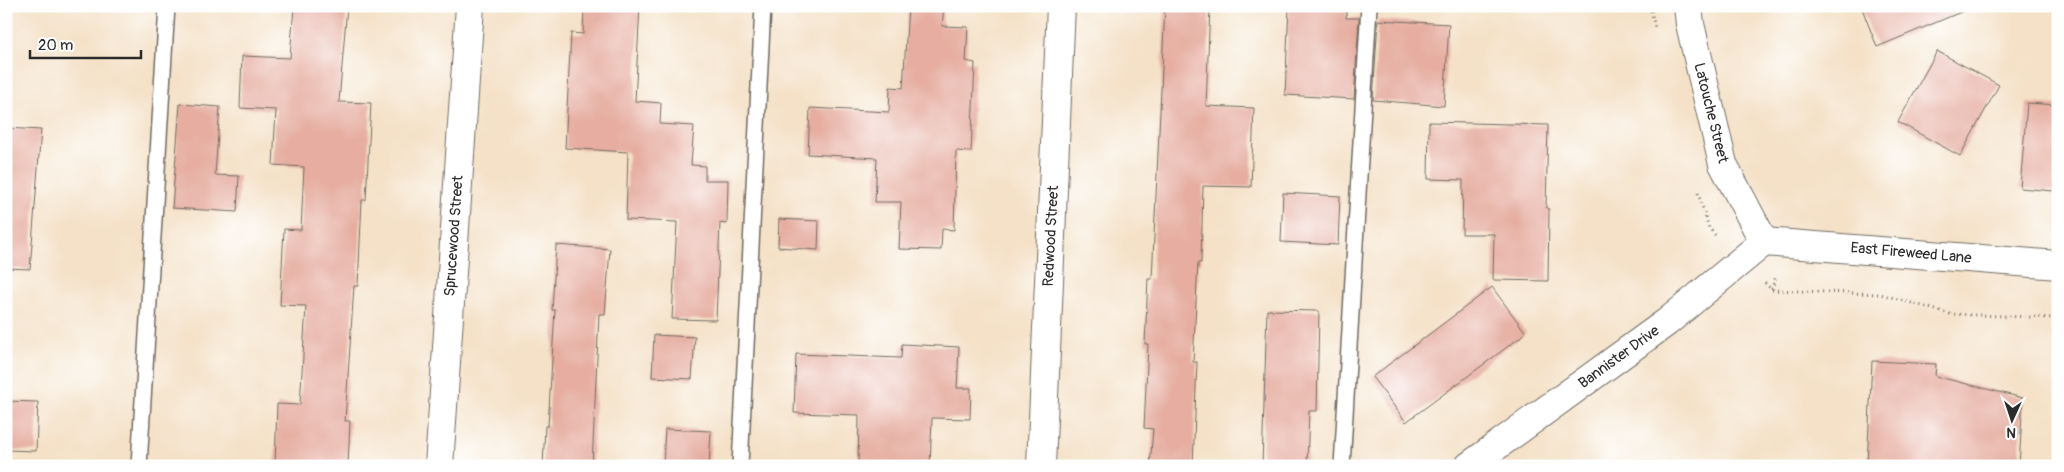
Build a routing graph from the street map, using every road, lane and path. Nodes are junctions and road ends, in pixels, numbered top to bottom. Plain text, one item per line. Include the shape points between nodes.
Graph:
1 (167, 6) edge
2 (470, 6) edge
3 (762, 6) edge
4 (1061, 6) edge
5 (1369, 6) edge
6 (1688, 6) edge
7 (1764, 242) junction
8 (2058, 266) edge
9 (1772, 290) dead end
10 (2058, 318) edge
11 (139, 466) edge
12 (439, 466) edge
13 (740, 466) edge
14 (1041, 466) edge
15 (1342, 466) edge
16 (1469, 466) edge

1 - 11 lane
2 - 12 street, Sprucewood Street
3 - 13 lane
4 - 14 street, Redwood Street
5 - 15 lane
6 - 7 street, Latouche Street via 1723,164
7 - 8 street, East Fireweed Lane
7 - 16 street, Bannister Drive via 1667,322
9 - 10 path via 1880,294 1950,314

